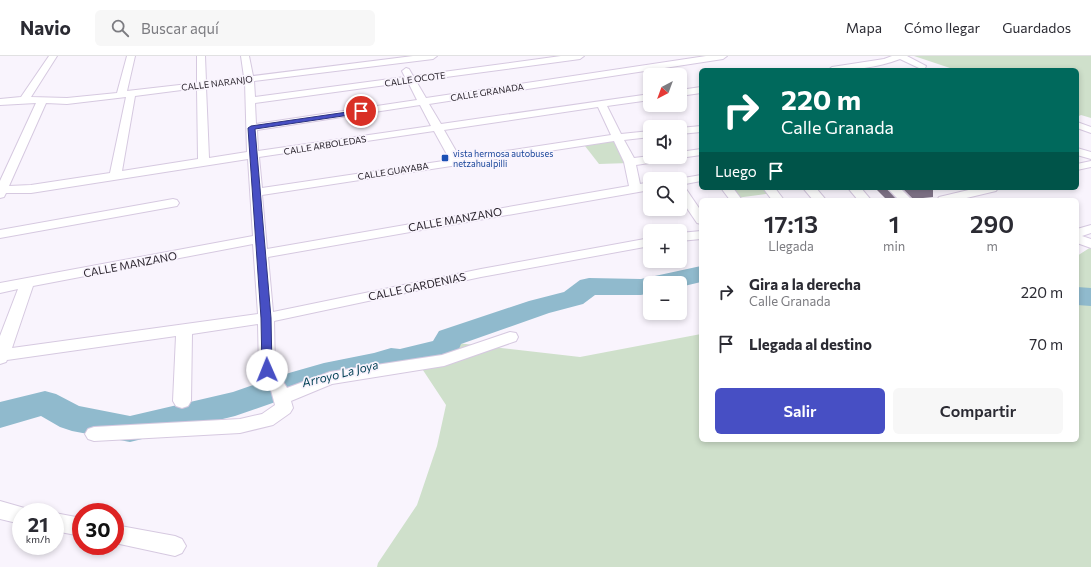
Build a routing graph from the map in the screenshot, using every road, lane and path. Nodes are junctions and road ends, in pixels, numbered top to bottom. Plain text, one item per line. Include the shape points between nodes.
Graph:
1 (53, 56) edge
2 (131, 56) edge
3 (201, 56) edge
4 (245, 56) edge
5 (433, 56) edge
6 (580, 56) edge
7 (723, 56) edge
8 (397, 58) edge
9 (689, 59) edge
10 (922, 66) dead end
11 (700, 68) edge
12 (844, 68) edge
13 (249, 79) junction
14 (411, 80) junction
15 (202, 85) junction
16 (699, 90) edge
17 (687, 92) edge
18 (126, 95) junction
19 (643, 98) edge
20 (24, 100) junction
21 (42, 100) junction
22 (0, 102) edge
23 (250, 102) junction
24 (424, 102) junction
25 (601, 104) junction
26 (1079, 126) edge
27 (251, 128) junction
28 (438, 128) junction
29 (699, 129) edge
30 (687, 130) edge
31 (1091, 130) edge
32 (643, 135) edge
33 (618, 137) junction
34 (699, 152) edge
35 (1079, 152) edge
36 (687, 154) edge
37 (253, 156) junction
38 (1091, 156) edge
39 (643, 160) edge
40 (456, 162) junction
41 (630, 162) junction
42 (204, 163) junction
43 (1091, 164) edge
44 (1079, 167) edge
45 (115, 176) junction
46 (699, 178) edge
47 (687, 181) edge
48 (643, 187) edge
49 (635, 188) junction
50 (811, 190) edge
51 (856, 190) edge
52 (895, 190) edge
53 (984, 190) edge
54 (1, 191) edge
55 (256, 193) junction
56 (818, 198) edge
57 (863, 198) edge
58 (904, 198) edge
59 (951, 198) edge
60 (687, 199) edge
61 (173, 203) dead end
62 (699, 217) edge
63 (1091, 229) edge
64 (1079, 232) edge
65 (0, 234) edge
66 (699, 235) edge
67 (687, 236) edge
68 (259, 239) junction
69 (1079, 239) edge
70 (643, 243) edge
71 (1091, 244) edge
72 (260, 254) junction
73 (27, 283) junction
74 (0, 288) edge
75 (266, 318) junction
76 (184, 331) junction
77 (510, 337) dead end
78 (0, 356) edge
79 (280, 394) junction
80 (182, 401) dead end
81 (94, 434) dead end
82 (0, 510) edge
83 (12, 513) edge
84 (124, 536) edge
85 (175, 546) dead end

1 - 20 street
2 - 18 street
3 - 15 street
4 - 13 street
5 - 8 street, CALLE NARANJO
6 - 14 street, CALLE OCOTE
7 - 9 street, CALLE GRANADA
8 - 13 street, CALLE NARANJO
8 - 14 street
9 - 11 street
9 - 24 street, CALLE GRANADA
10 - 12 street via 900,56 888,61
13 - 15 street, CALLE NARANJO
13 - 23 street
14 - 23 street, CALLE OCOTE
14 - 24 street
15 - 18 street, CALLE NARANJO
15 - 42 street
16 - 17 street
18 - 21 street, CALLE NARANJO via 67,101
18 - 45 street
19 - 25 street, CALLE ARBOLEDAS
20 - 21 street, CALLE NARANJO
20 - 22 street, CALLE NARANJO
21 - 54 street
23 - 27 street
24 - 27 street, CALLE GRANADA
24 - 28 street
25 - 28 street, CALLE ARBOLEDAS
25 - 33 street
26 - 31 street
27 - 37 street
28 - 37 street, CALLE ARBOLEDAS
28 - 40 street
29 - 30 street
32 - 33 street, CALLE GUAYABA
33 - 40 street, CALLE GUAYABA
33 - 41 street
34 - 36 street
35 - 38 street
37 - 42 street, CALLE ARBOLEDAS
37 - 55 street
39 - 41 street
40 - 55 street, CALLE GUAYABA
41 - 49 street
42 - 45 street, CALLE ARBOLEDAS
43 - 44 street
45 - 54 street, CALLE ARBOLEDAS
46 - 47 street
48 - 49 street, CALLE MANZANO
49 - 72 street, CALLE MANZANO
50 - 56 street
51 - 57 street
52 - 58 street
53 - 59 street
55 - 68 street
60 - 62 street
61 - 65 street
63 - 64 street
66 - 67 street
68 - 72 street
68 - 73 street, CALLE MANZANO
69 - 71 street
70 - 75 street, CALLE GARDENIAS via 481,273
72 - 75 street
73 - 74 street, CALLE MANZANO
73 - 78 street
75 - 76 street, CALLE GARDENIAS
75 - 79 street via 267,370
76 - 78 street, CALLE GARDENIAS
76 - 80 street
77 - 79 street via 444,360 330,378
79 - 81 street via 284,408 267,420 240,426
82 - 83 street
84 - 85 street

